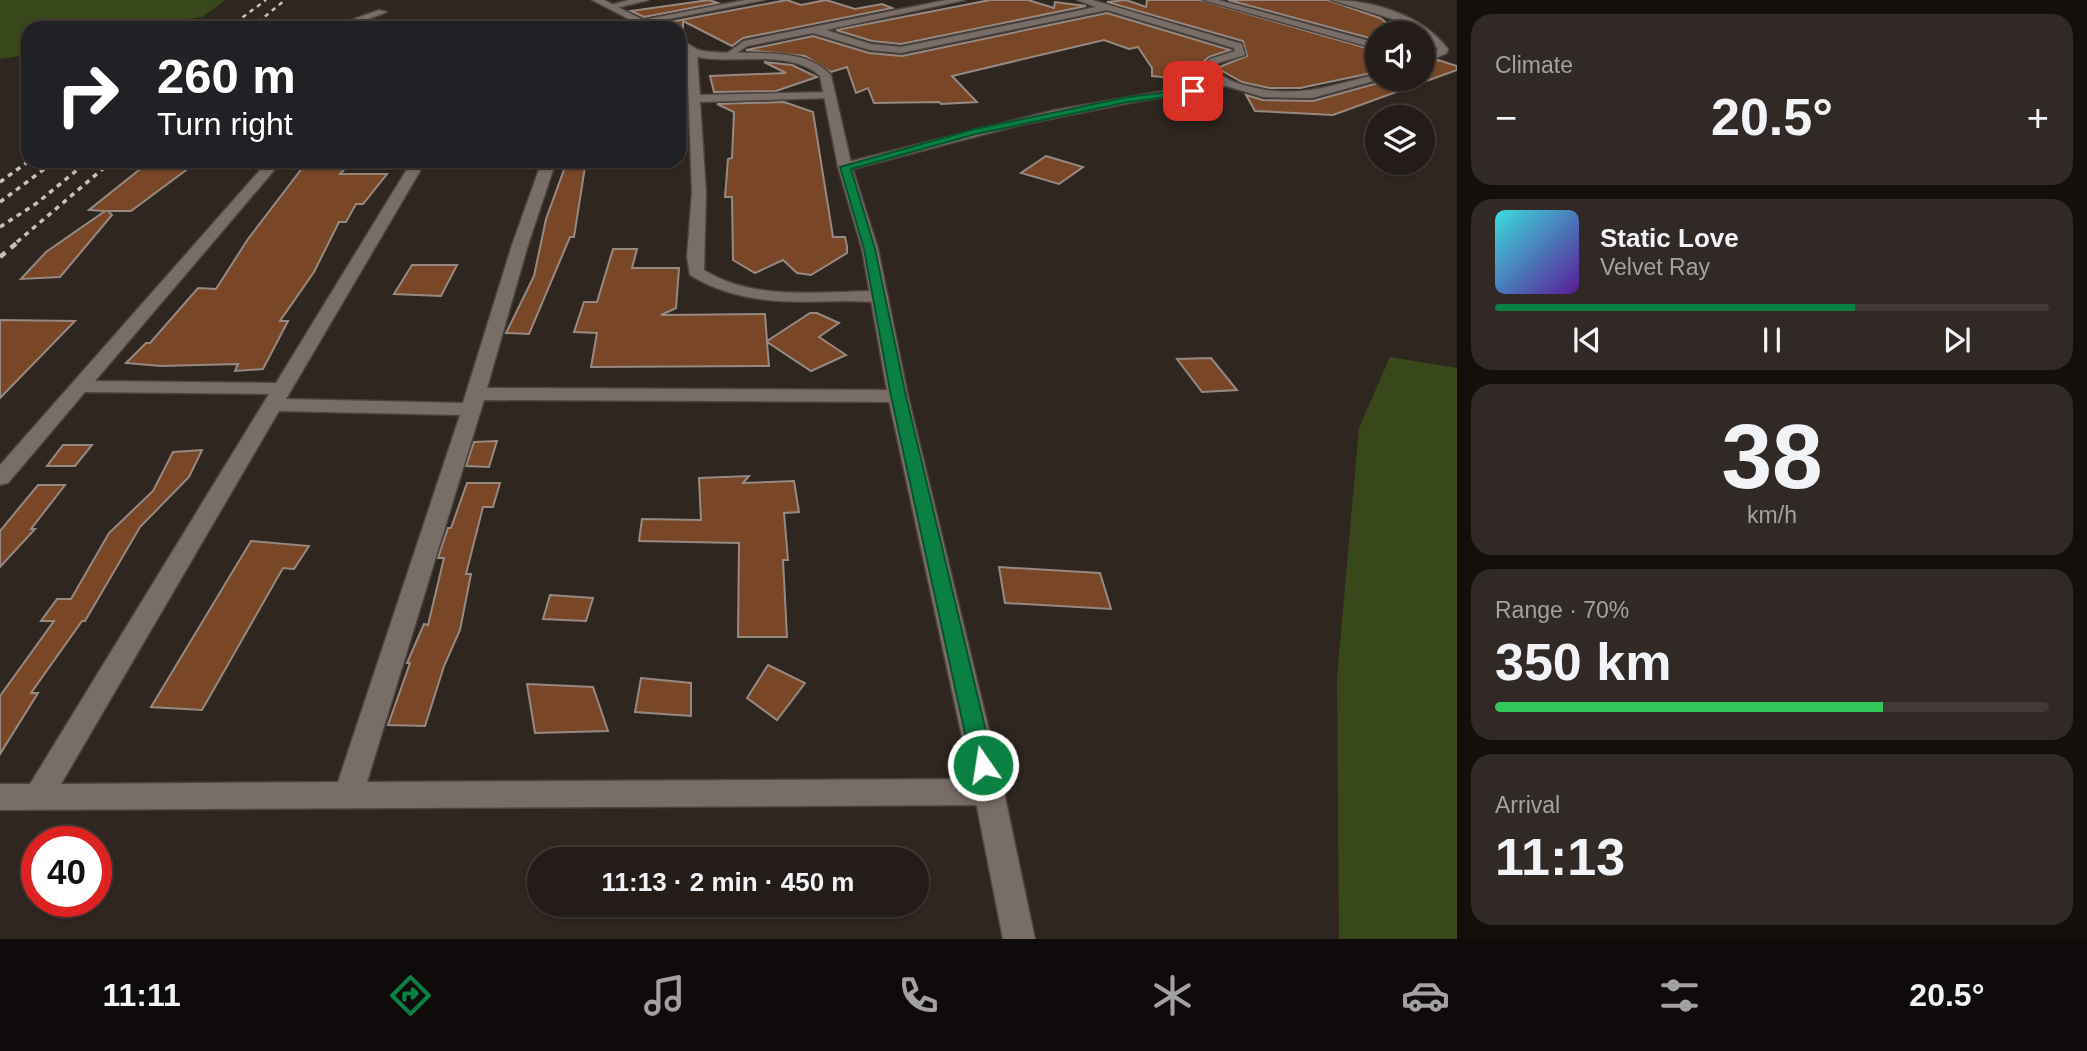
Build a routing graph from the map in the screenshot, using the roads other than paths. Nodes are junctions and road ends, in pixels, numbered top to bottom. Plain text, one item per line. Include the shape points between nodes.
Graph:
1 (597, 0) edge
2 (645, 0) edge
3 (760, 0) edge
4 (960, 0) edge
5 (1082, 0) edge
6 (1208, 0) edge
7 (1336, 0) edge
8 (612, 6) junction
9 (1108, 8) junction
10 (382, 12) dead end
11 (355, 21) edge
12 (643, 21) joint
13 (1408, 21) edge
14 (811, 29) junction
15 (1365, 43) edge
16 (1435, 43) edge
17 (690, 54) edge
18 (731, 54) junction
19 (1435, 56) edge
20 (1365, 80) edge
21 (1226, 83) junction
22 (830, 95) junction
23 (695, 99) junction
24 (845, 167) junction
25 (269, 168) edge
26 (415, 168) edge
27 (547, 168) edge
28 (880, 296) junction
29 (80, 386) junction
30 (898, 396) junction
31 (279, 397) junction
32 (474, 401) junction
33 (0, 478) edge
34 (989, 792) junction
35 (349, 794) junction
36 (38, 796) junction
37 (0, 797) edge
38 (1019, 939) edge

1 - 8 street
2 - 8 street
3 - 12 street
4 - 14 street
5 - 9 street
6 - 15 street
7 - 13 street
8 - 12 street
9 - 14 street via 909,50 870,47
9 - 21 street via 1238,46 1241,53 1214,61 1207,68
10 - 11 street
14 - 18 street via 744,44
16 - 19 street via 1443,49
17 - 18 street
17 - 23 street
18 - 22 street via 775,56 816,67 825,75
20 - 21 street via 1308,97 1277,97
21 - 24 street via 988,129
22 - 23 street
22 - 24 street
23 - 28 street via 696,272 729,291 756,295
24 - 28 street
25 - 29 street
26 - 31 street
27 - 32 street
28 - 30 street
29 - 31 street
29 - 33 street
30 - 32 street
30 - 34 street
31 - 32 street
31 - 36 street
32 - 35 street
34 - 35 street
34 - 38 street
35 - 36 street
36 - 37 street

